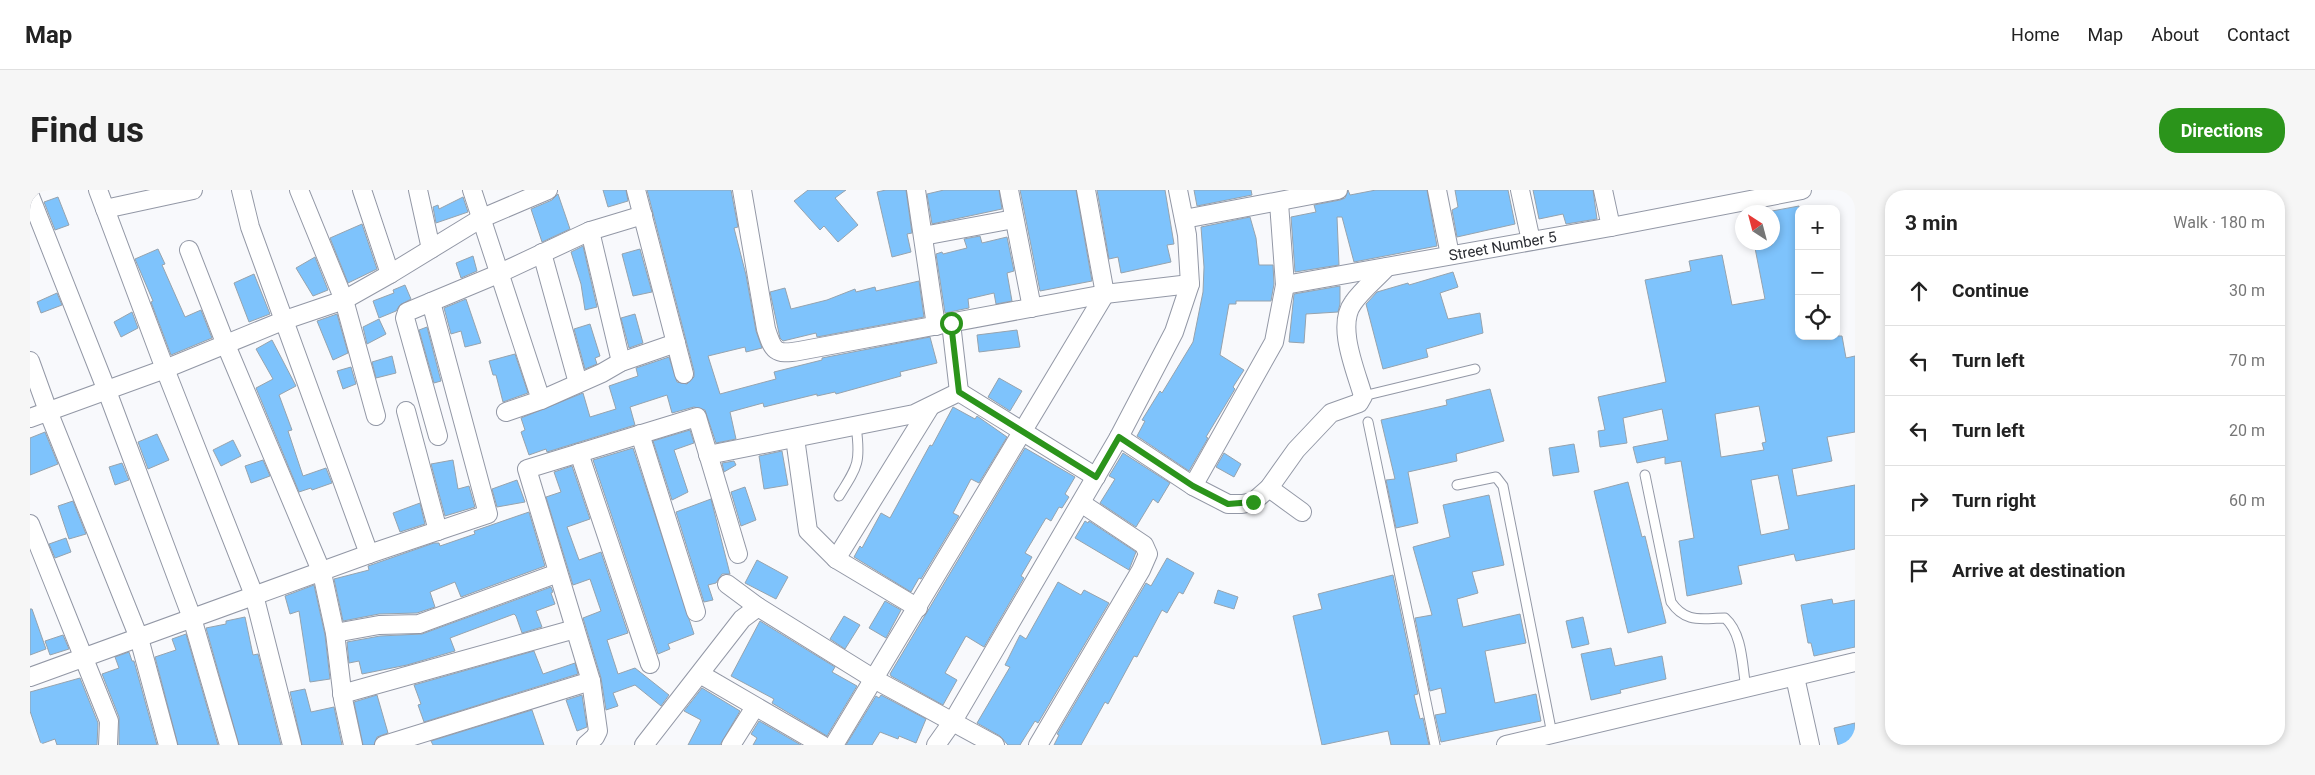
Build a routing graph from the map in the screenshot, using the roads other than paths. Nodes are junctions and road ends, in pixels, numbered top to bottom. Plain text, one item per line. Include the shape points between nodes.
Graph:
1 (98, 190) edge
2 (193, 190) edge
3 (241, 190) edge
4 (299, 190) edge
5 (362, 190) edge
6 (418, 190) edge
7 (472, 190) edge
8 (548, 190) edge
9 (636, 190) edge
10 (742, 190) edge
11 (916, 190) edge
12 (1008, 190) edge
13 (1086, 190) edge
14 (1178, 190) edge
15 (1338, 190) edge
16 (1437, 190) edge
17 (1520, 190) edge
18 (1604, 190) edge
19 (1802, 190) edge
20 (30, 196) edge
21 (1279, 203) junction
22 (105, 209) junction
23 (643, 215) junction
24 (1014, 219) junction
25 (1184, 219) junction
26 (480, 220) junction
27 (1611, 227) junction
28 (590, 231) junction
29 (923, 236) junction
30 (1531, 241) junction
31 (432, 249) junction
32 (189, 250) dead end
33 (542, 253) junction
34 (1450, 256) junction
35 (1387, 267) junction
36 (390, 274) junction
37 (498, 274) junction
38 (1190, 284) junction
39 (1285, 285) junction
40 (1105, 294) junction
41 (344, 300) junction
42 (432, 302) junction
43 (1032, 308) junction
44 (285, 320) junction
45 (944, 324) junction
46 (676, 343) junction
47 (226, 345) junction
48 (30, 361) edge
49 (621, 362) junction
50 (165, 369) junction
51 (1476, 369) dead end
52 (684, 374) dead end
53 (578, 383) junction
54 (107, 391) junction
55 (959, 392) junction
56 (1363, 396) junction
57 (540, 400) junction
58 (930, 407) junction
59 (48, 411) junction
60 (406, 411) dead end
61 (506, 412) dead end
62 (376, 416) dead end
63 (30, 418) edge
64 (1368, 422) dead end
65 (856, 426) junction
66 (1023, 431) junction
67 (640, 434) junction
68 (438, 436) dead end
69 (1119, 437) junction
70 (796, 438) junction
71 (579, 453) junction
72 (708, 455) junction
73 (1645, 475) dead end
74 (1096, 477) junction
75 (1457, 485) dead end
76 (1193, 486) junction
77 (1269, 488) junction
78 (840, 496) dead end
79 (1081, 503) junction
80 (1302, 512) dead end
81 (30, 524) edge
82 (438, 531) junction
83 (369, 554) junction
84 (738, 554) dead end
85 (836, 559) junction
86 (322, 573) junction
87 (558, 573) junction
88 (727, 584) dead end
89 (254, 595) junction
90 (758, 607) junction
91 (918, 608) junction
92 (696, 612) dead end
93 (192, 618) junction
94 (575, 629) junction
95 (335, 633) junction
96 (139, 638) junction
97 (83, 656) junction
98 (1855, 662) edge
99 (650, 664) dead end
100 (700, 674) junction
101 (30, 677) edge
102 (1795, 677) junction
103 (874, 679) junction
104 (591, 681) junction
105 (1746, 688) junction
106 (342, 694) junction
107 (755, 707) junction
108 (953, 721) junction
109 (1552, 734) junction
110 (648, 744) edge
111 (108, 745) edge
112 (168, 745) edge
113 (229, 745) edge
114 (292, 745) edge
115 (353, 745) edge
116 (384, 745) edge
117 (586, 745) edge
118 (730, 745) edge
119 (822, 745) edge
120 (834, 745) edge
121 (936, 745) edge
122 (995, 745) edge
123 (1038, 745) edge
124 (1435, 745) edge
125 (1506, 745) edge
126 (1810, 745) edge

1 - 22 street
2 - 22 street
3 - 44 street via 250,228
4 - 41 street
5 - 36 street
6 - 31 street
7 - 26 street
8 - 26 street
9 - 23 street
10 - 45 street via 766,329 776,351 799,351
11 - 29 street
12 - 24 street
13 - 40 street
14 - 25 street
15 - 21 street
16 - 34 street
17 - 30 street
18 - 27 street
19 - 27 street, Street Number 5
20 - 54 street
21 - 25 street
21 - 39 street
22 - 50 street
23 - 28 street
23 - 46 street
24 - 29 street
24 - 43 street
25 - 38 street
26 - 31 street
26 - 37 street
27 - 30 street, Street Number 5
28 - 33 street
28 - 49 street
29 - 45 street
30 - 34 street, Street Number 5
31 - 36 street
32 - 47 street
33 - 37 street
33 - 53 street
34 - 35 street, Street Number 5
35 - 39 street, Street Number 5
35 - 56 street via 1352,304 1346,318 1345,331
36 - 41 street
37 - 42 street
37 - 57 street
38 - 40 street
38 - 69 street via 1174,332
39 - 76 street via 1274,342
40 - 43 street
40 - 66 street
41 - 44 street
41 - 62 street
42 - 68 street via 412,308 406,318
42 - 82 street via 488,514
43 - 45 street
44 - 47 street
44 - 83 street
45 - 55 street
46 - 49 street
46 - 52 street
47 - 50 street
47 - 86 street
48 - 59 street
49 - 53 street
50 - 54 street
50 - 89 street
51 - 56 lane
53 - 57 street
54 - 59 street
54 - 93 street
55 - 58 street
55 - 66 street
56 - 77 street via 1359,403 1331,413 1296,450
57 - 61 street
58 - 65 street via 914,414
58 - 85 street
59 - 63 street
59 - 96 street
60 - 82 street
64 - 124 lane
65 - 70 street
65 - 78 lane via 859,445 857,468
66 - 74 street
66 - 91 street
67 - 71 street
67 - 72 street via 697,417
67 - 92 street
69 - 74 street
69 - 76 street
70 - 72 street
70 - 85 street via 808,531
71 - 87 street via 527,469
71 - 99 street
72 - 84 street
73 - 105 lane via 1671,602 1681,615 1729,621 1736,630
74 - 79 street
75 - 109 lane via 1496,477 1503,486
76 - 77 street via 1228,504 1253,502
77 - 80 street
79 - 108 street
79 - 123 street via 1144,545 1148,554
81 - 97 street
82 - 83 street
83 - 86 street
85 - 91 street
86 - 89 street
86 - 95 street
87 - 94 street
87 - 95 street via 419,624 379,625
88 - 90 street
89 - 93 street
89 - 114 street
90 - 100 street via 742,618
90 - 103 street
91 - 103 street
93 - 96 street
93 - 113 street
94 - 104 street
94 - 106 street
95 - 106 street
96 - 97 street
96 - 112 street
97 - 101 street
97 - 111 street via 109,721
98 - 102 street
100 - 107 street
100 - 110 street
102 - 105 street
102 - 126 street
103 - 108 street
103 - 120 street
104 - 116 street
104 - 117 street via 598,731
105 - 109 street
106 - 115 street
107 - 118 street
107 - 119 street
108 - 121 street
108 - 122 street
109 - 125 street

